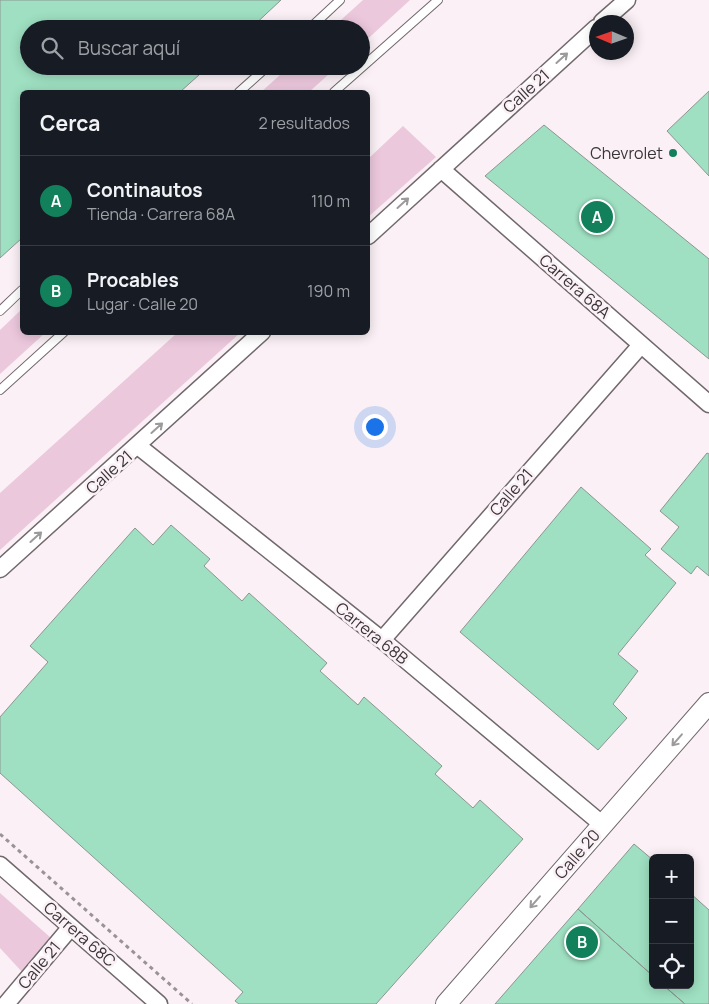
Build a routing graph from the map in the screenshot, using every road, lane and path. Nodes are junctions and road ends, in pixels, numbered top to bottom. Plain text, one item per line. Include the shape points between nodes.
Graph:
1 (340, 0) edge
2 (438, 0) edge
3 (627, 0) edge
4 (610, 15) edge
5 (319, 20) edge
6 (589, 34) edge
7 (370, 60) edge
8 (258, 75) edge
9 (353, 75) edge
10 (241, 90) edge
11 (336, 90) edge
12 (441, 169) junction
13 (370, 234) edge
14 (20, 292) edge
15 (0, 311) edge
16 (61, 335) edge
17 (259, 335) edge
18 (641, 344) junction
19 (0, 390) edge
20 (709, 404) edge
21 (138, 446) junction
22 (0, 569) edge
23 (382, 640) junction
24 (709, 703) edge
25 (603, 824) junction
26 (0, 834) edge
27 (0, 864) edge
28 (71, 927) junction
29 (6, 1004) edge
30 (159, 1004) edge
31 (192, 1004) edge
32 (446, 1004) edge

1 - 5 lane
2 - 7 lane
3 - 4 street
12 -> 6 street, Calle 21
8 - 10 lane
9 - 11 lane
13 -> 12 street, Calle 21
12 - 18 street, Carrera 68A
14 - 15 lane
16 - 19 lane
21 -> 17 street, Calle 21
18 - 20 street, Carrera 68A
18 - 23 street, Calle 21
22 -> 21 street, Calle 21
21 - 23 street, Carrera 68B
23 - 25 street, Carrera 68B
24 -> 25 street, Calle 20
25 -> 32 street, Calle 20
26 - 31 path
27 - 28 street, Carrera 68C
28 - 29 street, Calle 21
28 - 30 street, Carrera 68C

